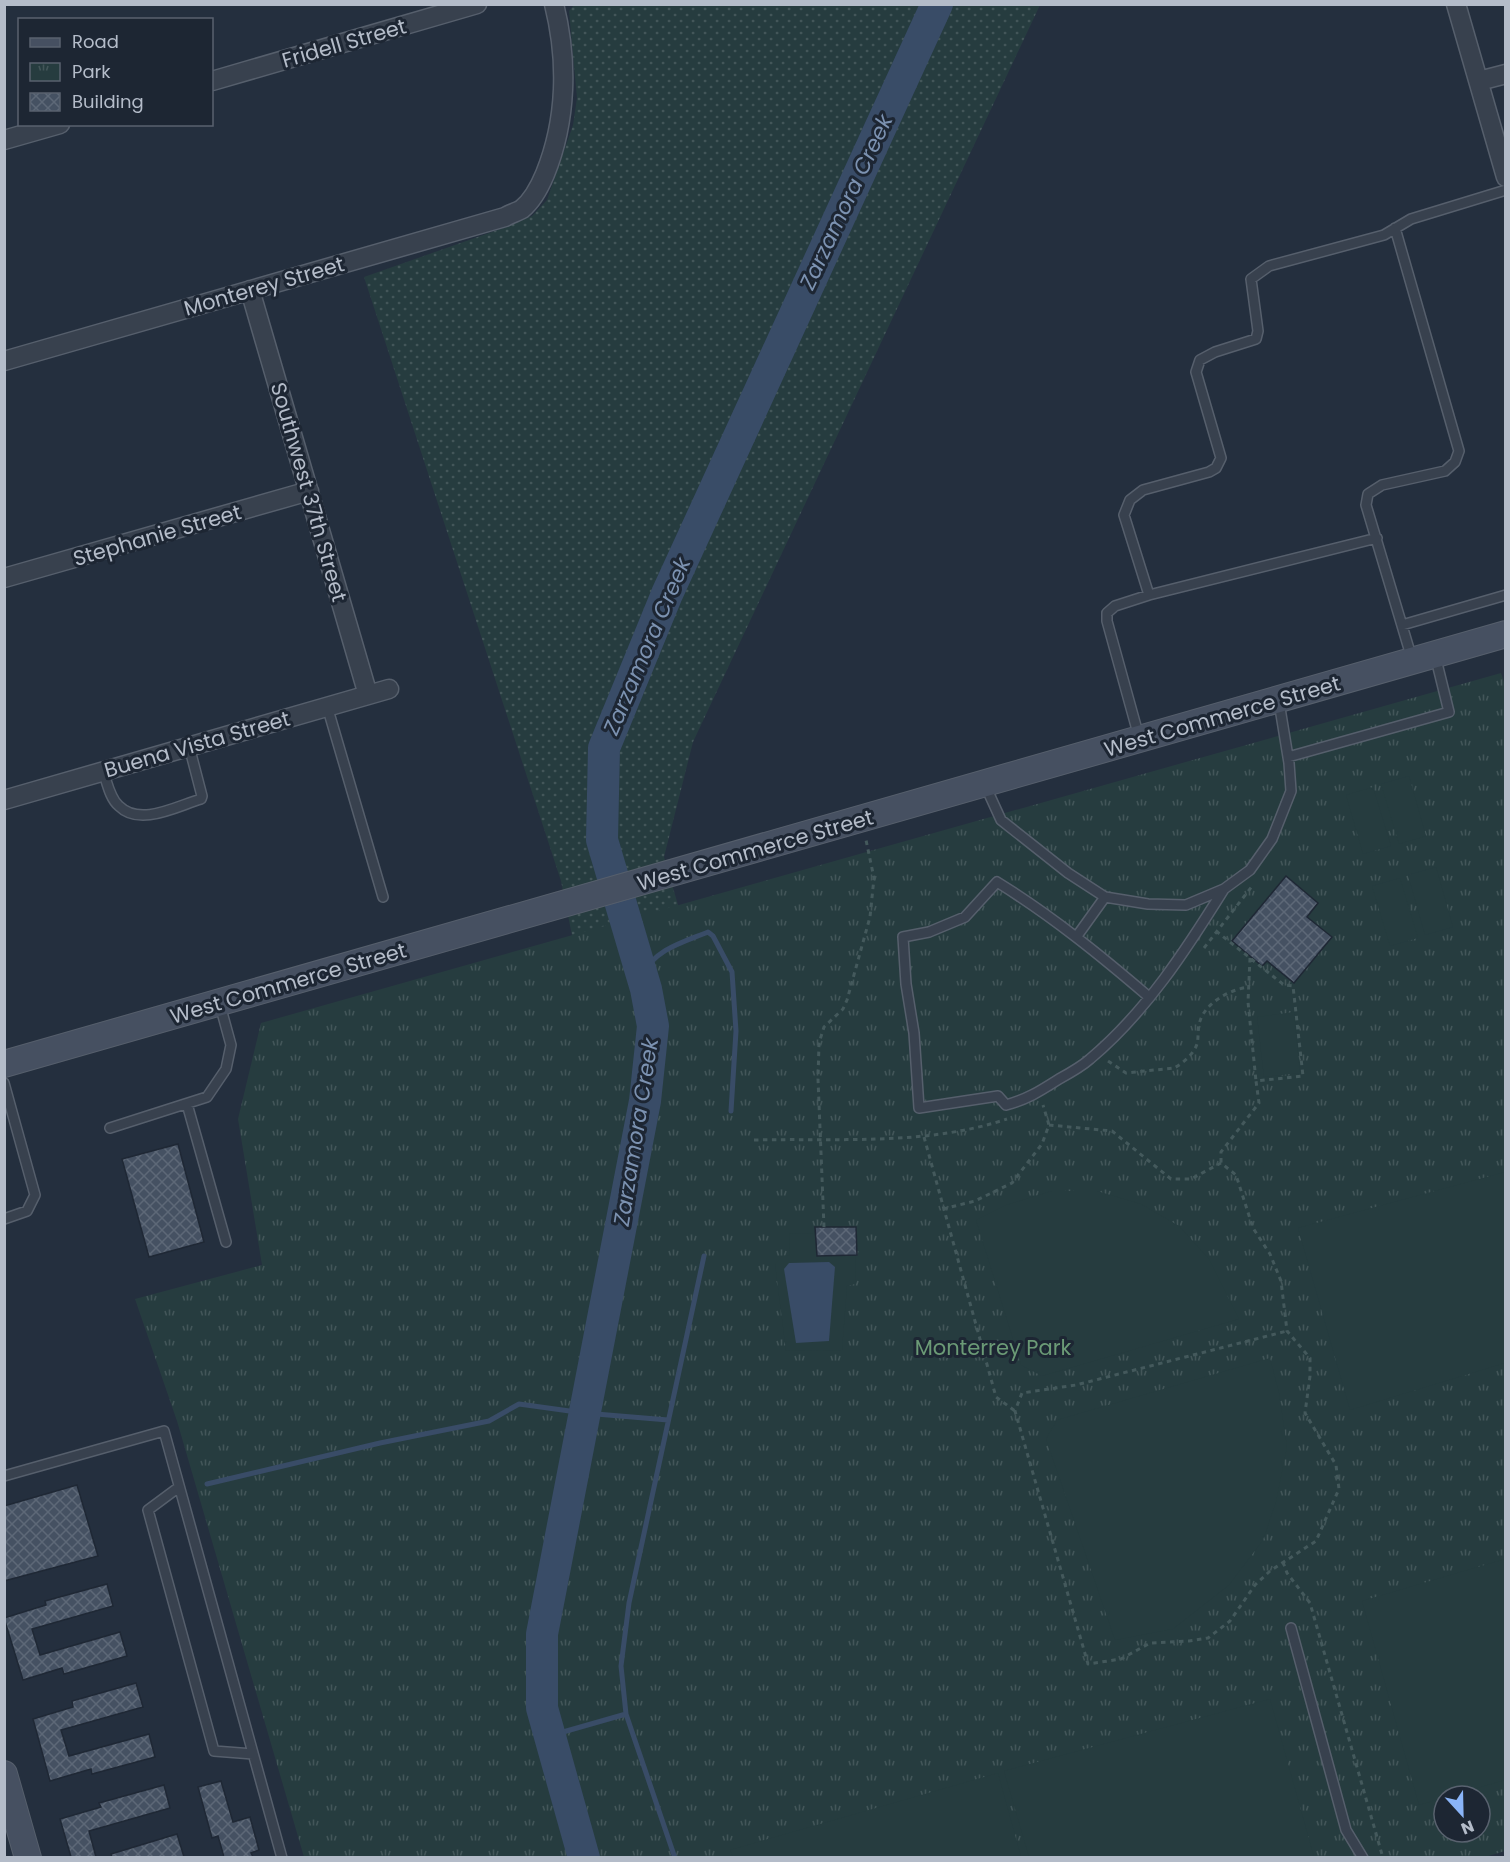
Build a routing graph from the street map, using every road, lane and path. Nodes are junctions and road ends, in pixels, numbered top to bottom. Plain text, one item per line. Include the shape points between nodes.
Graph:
1 (477, 4) edge
2 (554, 4) edge
3 (1456, 4) edge
4 (1506, 74) edge
5 (213, 81) edge
6 (1479, 81) junction
7 (53, 126) edge
8 (4, 141) edge
9 (1506, 177) edge
10 (1506, 189) edge
11 (1395, 228) junction
12 (250, 290) junction
13 (4, 361) edge
14 (309, 491) junction
15 (1377, 538) junction
16 (4, 578) edge
17 (1149, 595) junction
18 (1506, 595) edge
19 (1402, 625) junction
20 (1506, 634) edge
21 (1424, 658) junction
22 (388, 689) dead end
23 (368, 695) junction
24 (1278, 700) junction
25 (327, 706) junction
26 (1140, 740) junction
27 (189, 746) junction
28 (1288, 757) junction
29 (103, 771) junction
30 (985, 784) junction
31 (4, 800) edge
32 (866, 840) dead end
33 (1257, 880) dead end
34 (1224, 889) junction
35 (383, 897) dead end
36 (1105, 897) junction
37 (1205, 921) junction
38 (1217, 932) junction
39 (1077, 936) junction
40 (1203, 949) dead end
41 (1250, 958) junction
42 (1249, 987) junction
43 (1149, 997) junction
44 (219, 1003) junction
45 (1113, 1052) dead end
46 (4, 1064) edge
47 (1256, 1082) junction
48 (4, 1083) edge
49 (187, 1104) junction
50 (1033, 1109) dead end
51 (1014, 1116) dead end
52 (1048, 1125) junction
53 (110, 1128) dead end
54 (924, 1137) junction
55 (822, 1139) junction
56 (754, 1140) dead end
57 (1221, 1163) junction
58 (943, 1209) junction
59 (4, 1219) edge
60 (824, 1227) dead end
61 (226, 1242) dead end
62 (1287, 1331) junction
63 (1015, 1411) junction
64 (4, 1476) edge
65 (179, 1487) junction
66 (1283, 1562) junction
67 (1291, 1628) dead end
68 (253, 1754) junction
69 (4, 1774) edge
70 (28, 1857) edge
71 (282, 1857) edge
72 (1363, 1857) edge
73 (1383, 1857) edge

1 - 5 street, Fridell Street
2 - 12 street, Monterey Street via 562,49 562,105 551,160 541,184 522,209
3 - 6 street
4 - 6 street
6 - 9 street
7 - 8 street
10 - 11 lane via 1411,219
11 - 15 lane via 1459,451 1455,462 1445,471 1382,485 1368,494 1366,505
11 - 17 lane via 1384,235 1269,266 1251,279 1256,339 1200,360 1196,372 1221,458 1216,468 1143,490 1130,500 1125,515
12 - 13 street, Monterey Street
12 - 14 street, Southwest 37th Street
14 - 16 street, Stephanie Street
14 - 23 street, Southwest 37th Street
15 - 17 lane
15 - 19 lane
17 - 26 lane via 1107,613
18 - 19 lane
19 - 21 lane
20 - 21 main road, West Commerce Street
21 - 24 main road, West Commerce Street
21 - 28 lane via 1449,712
22 - 23 street, Buena Vista Street
23 - 25 street, Buena Vista Street
24 - 26 main road, West Commerce Street
24 - 28 lane
25 - 27 street, Buena Vista Street
25 - 35 lane
26 - 30 main road, West Commerce Street
27 - 29 street, Buena Vista Street
27 - 29 lane via 201,799 146,816 117,806
28 - 34 lane via 1291,791 1272,839 1250,870
29 - 31 street, Buena Vista Street
30 - 36 lane via 1000,820
30 - 44 main road, West Commerce Street
32 - 55 path via 874,878 870,917 847,1000 824,1027 819,1043
33 - 38 path
34 - 36 lane via 1186,904 1148,904
34 - 37 lane
36 - 39 lane
37 - 38 path
37 - 43 lane
38 - 40 path
38 - 41 path
39 - 43 lane
39 - 43 lane via 997,882 965,917 929,932 903,937 919,1108 998,1096 1006,1105 1027,1100 1089,1060
41 - 42 path
41 - 47 path via 1284,985 1293,986 1303,1076
42 - 45 path via 1222,996 1204,1011 1197,1044 1174,1068 1125,1074 1106,1059
42 - 47 path
44 - 46 main road, West Commerce Street
44 - 49 lane via 231,1045 226,1069 207,1097
47 - 57 path via 1259,1103 1221,1152
48 - 59 lane via 35,1195 27,1211
49 - 53 lane
49 - 61 lane
50 - 52 path via 1043,1105
51 - 54 path via 969,1130
52 - 57 path via 1112,1131 1170,1179 1191,1179
52 - 58 path via 1042,1144 1012,1183 975,1201
54 - 55 path
54 - 58 path
55 - 56 path
55 - 60 path
57 - 62 path via 1236,1175 1253,1228 1281,1281
58 - 63 path via 996,1397
62 - 63 path via 1076,1385 1022,1393
62 - 66 path via 1310,1358 1305,1413 1336,1465 1339,1489 1316,1541
63 - 66 path via 1088,1664 1121,1659 1150,1644 1208,1638 1230,1621 1256,1585
64 - 65 lane via 164,1431
65 - 68 lane
65 - 68 lane via 148,1510 214,1751
66 - 73 path via 1310,1604
67 - 72 lane via 1346,1830
68 - 71 lane
69 - 70 main road

